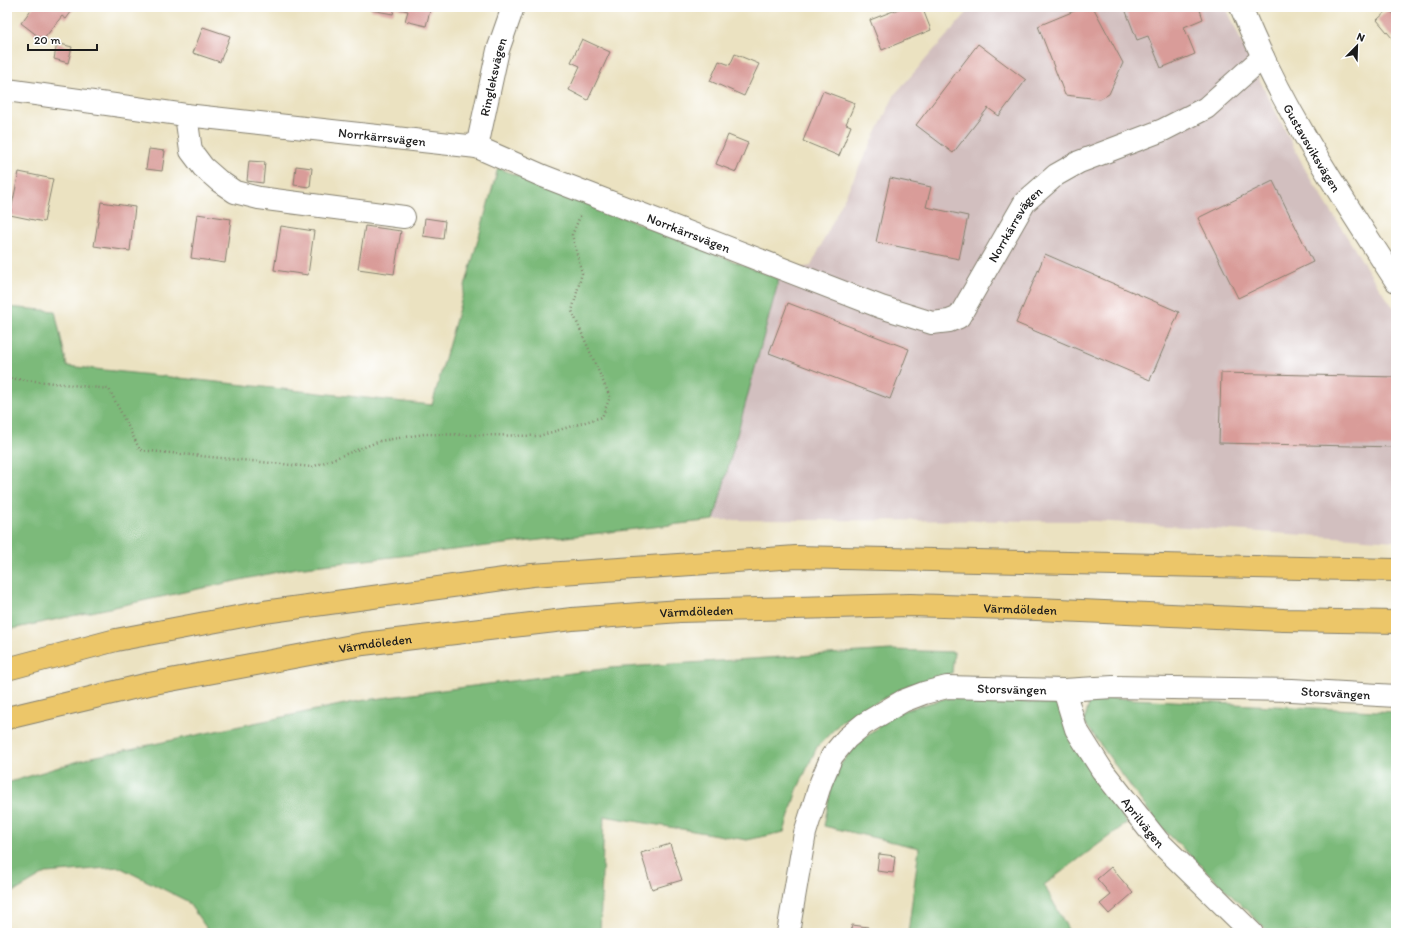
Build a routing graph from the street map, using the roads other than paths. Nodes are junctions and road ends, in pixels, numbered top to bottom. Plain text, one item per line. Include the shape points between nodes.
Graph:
1 (514, 7) edge
2 (1241, 7) edge
3 (1263, 57) junction
4 (7, 90) edge
5 (186, 115) junction
6 (477, 147) junction
7 (404, 217) dead end
8 (1396, 281) edge
9 (1396, 570) edge
10 (1396, 622) edge
11 (7, 669) edge
12 (1064, 690) junction
13 (1396, 696) edge
14 (7, 718) edge
15 (788, 933) edge
16 (1252, 933) edge

1 - 6 street, Ringleksvägen via 498,50
2 - 3 street, Gustavsviksvägen
3 - 6 street, Norrkärrsvägen via 1206,108 1163,130 1079,162 1056,175 1025,202 959,317 932,323 881,307 542,176
3 - 8 street, Gustavsviksvägen via 1325,171
4 - 5 street, Norrkärrsvägen
5 - 6 street, Norrkärrsvägen
5 - 7 street via 191,151 203,167 235,192 259,198
9 - 11 highway via 796,557 532,575 264,612 116,640
10 - 14 highway, Värmdöleden via 910,605 680,611 572,619 363,644 150,684
12 - 13 street, Storsvängen via 1113,687 1284,690
12 - 15 street, Storsvängen via 947,688 924,693 883,712 847,738 832,756 813,806 805,833
12 - 16 street, Aprilvägen via 1076,729 1102,770 1158,841

